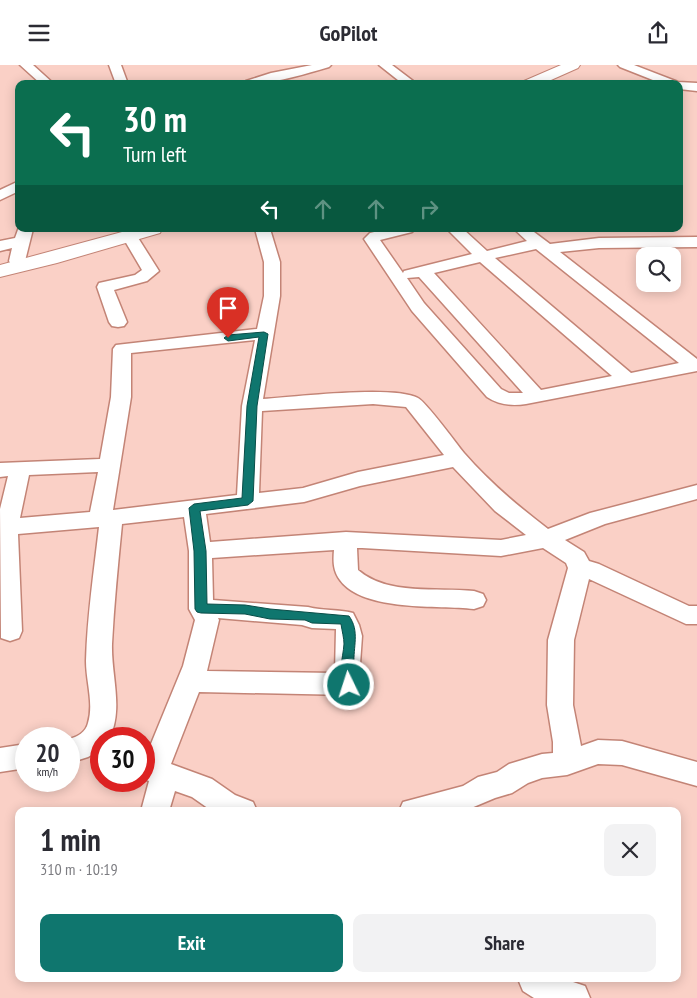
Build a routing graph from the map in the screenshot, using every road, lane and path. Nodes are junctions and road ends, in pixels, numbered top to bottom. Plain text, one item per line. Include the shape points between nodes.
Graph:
1 (26, 65) edge
2 (114, 65) edge
3 (325, 65) edge
4 (386, 65) edge
5 (573, 65) edge
6 (584, 65) edge
7 (624, 65) edge
8 (43, 80) edge
9 (120, 80) edge
10 (262, 80) edge
11 (406, 80) edge
12 (538, 80) edge
13 (552, 80) edge
14 (663, 80) edge
15 (683, 85) edge
16 (697, 87) edge
17 (15, 187) edge
18 (0, 196) edge
19 (129, 232) edge
20 (264, 232) edge
21 (393, 232) edge
22 (457, 232) edge
23 (525, 232) edge
24 (587, 232) edge
25 (656, 232) edge
26 (24, 235) edge
27 (697, 241) edge
28 (599, 243) junction
29 (668, 243) junction
30 (0, 246) edge
31 (544, 246) junction
32 (483, 256) junction
33 (9, 263) edge
34 (0, 271) edge
35 (422, 271) junction
36 (398, 276) junction
37 (118, 322) dead end
38 (264, 334) junction
39 (696, 366) edge
40 (628, 380) junction
41 (537, 397) junction
42 (252, 406) junction
43 (458, 459) junction
44 (108, 465) junction
45 (10, 469) edge
46 (697, 492) edge
47 (248, 501) junction
48 (194, 508) junction
49 (106, 518) junction
50 (4, 527) edge
51 (546, 539) junction
52 (346, 540) junction
53 (200, 551) junction
54 (580, 568) junction
55 (474, 600) dead end
56 (201, 609) junction
57 (697, 615) edge
58 (10, 631) dead end
59 (189, 681) junction
60 (86, 751) edge
61 (15, 758) edge
62 (0, 760) edge
63 (566, 763) junction
64 (155, 768) edge
65 (155, 771) edge
66 (697, 774) edge
67 (155, 792) edge
68 (155, 807) edge
69 (233, 807) edge
70 (428, 807) edge
71 (539, 982) edge
72 (573, 998) edge

1 - 8 street
2 - 9 street
3 - 10 street
4 - 11 street
5 - 12 main road
6 - 13 main road
7 - 14 street
15 - 16 street
17 - 18 street
19 - 33 main road
19 - 34 main road via 50,259
19 - 37 street via 151,271 148,275 105,287
20 - 38 street via 272,262 272,296
21 - 36 street via 372,239
22 - 32 street
23 - 31 street
24 - 28 street
25 - 29 street
26 - 30 street
26 - 33 street
27 - 29 street
28 - 29 street
28 - 31 street
31 - 32 street
31 - 39 street
32 - 35 street
32 - 40 street
35 - 36 street
35 - 41 street
36 - 41 street via 418,307 494,393 500,398 517,400
38 - 42 street
38 - 44 street via 122,349 121,397
39 - 40 street
40 - 41 street
42 - 43 street via 373,398 412,402
42 - 47 street
43 - 47 street via 358,479 304,495
43 - 51 street via 503,506
44 - 45 street
44 - 49 street
45 - 50 street
46 - 51 street via 598,518
47 - 48 street
48 - 49 street
48 - 53 street
49 - 50 street
49 - 60 street via 99,663 104,715 100,730
50 - 58 street
51 - 52 street via 501,548
51 - 54 street via 576,558
52 - 53 street
52 - 55 street via 348,574 367,589
53 - 56 street
54 - 57 street via 591,570 686,615
54 - 63 street via 561,640 560,705 567,742
56 - 59 street via 207,620 204,639
56 - 59 street via 245,609 312,619 344,620 350,643 347,663 349,685
59 - 64 street
61 - 62 street
63 - 66 street via 598,752 622,753
63 - 70 street via 519,773 466,797
65 - 69 street via 202,788
67 - 68 street
71 - 72 street via 560,996

